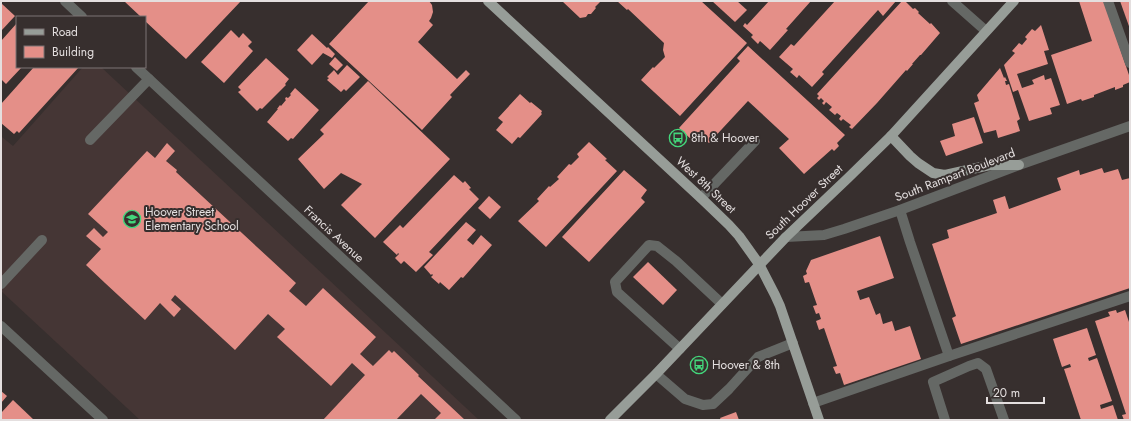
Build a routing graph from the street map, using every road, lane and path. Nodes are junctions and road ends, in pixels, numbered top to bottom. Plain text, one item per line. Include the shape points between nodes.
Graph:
1 (65, 1) edge
2 (488, 1) edge
3 (952, 1) edge
4 (1014, 1) edge
5 (1108, 1) edge
6 (81, 16) edge
7 (986, 31) junction
8 (1130, 63) edge
9 (137, 68) edge
10 (148, 79) junction
11 (1130, 126) edge
12 (891, 136) junction
13 (90, 140) dead end
14 (755, 141) dead end
15 (1019, 165) junction
16 (701, 198) junction
17 (900, 210) junction
18 (786, 237) junction
19 (42, 240) dead end
20 (759, 264) junction
21 (1, 284) edge
22 (1130, 296) edge
23 (722, 304) junction
24 (1, 326) edge
25 (793, 343) junction
26 (680, 349) junction
27 (949, 356) junction
28 (656, 374) junction
29 (813, 403) junction
30 (103, 420) edge
31 (516, 420) edge
32 (610, 420) edge
33 (819, 420) edge
34 (945, 420) edge
35 (1004, 420) edge

1 - 6 street
2 - 16 main road, West 8th Street
3 - 7 street
4 - 7 main road, South Hoover Street
5 - 8 street
7 - 12 main road, South Hoover Street
9 - 10 street, Francis Avenue
10 - 13 street
10 - 31 street, Francis Avenue
11 - 15 street, South Rampart Boulevard
12 - 15 main road via 918,163 933,172 945,175 990,165
12 - 18 main road, South Hoover Street
14 - 16 street
15 - 17 street, South Rampart Boulevard
16 - 20 main road, West 8th Street via 729,225
17 - 18 street, South Rampart Boulevard via 824,235
17 - 27 street
18 - 20 main road, South Hoover Street
19 - 21 street
20 - 23 main road, South Hoover Street
20 - 25 main road, West 8th Street via 780,306
22 - 27 street
23 - 26 main road, South Hoover Street
23 - 26 street via 657,246 649,245 614,282 617,292
24 - 30 street
25 - 28 street via 758,357 713,404 703,405 685,399
25 - 29 main road, West 8th Street
26 - 28 main road, South Hoover Street
27 - 29 street
28 - 32 main road, South Hoover Street
29 - 33 main road, West 8th Street
34 - 35 street via 933,382 978,363 986,368

